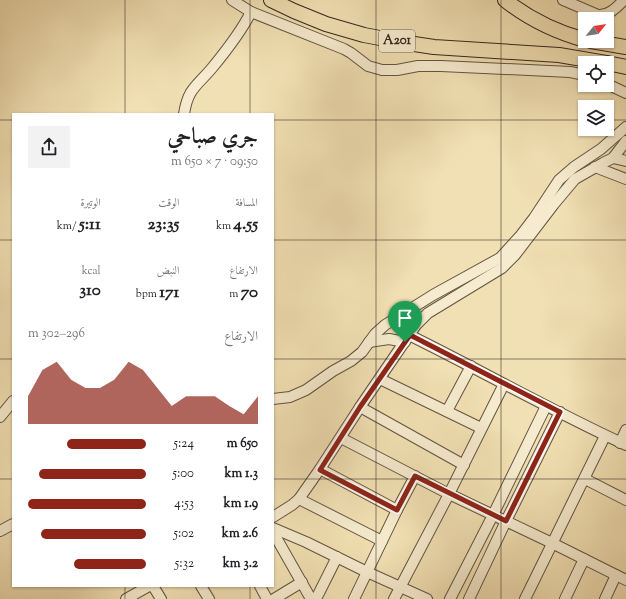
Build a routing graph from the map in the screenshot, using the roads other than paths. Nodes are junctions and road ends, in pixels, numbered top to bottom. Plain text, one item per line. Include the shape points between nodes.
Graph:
1 (232, 0) edge
2 (272, 0) edge
3 (505, 0) edge
4 (563, 0) edge
5 (624, 0) edge
6 (251, 12) junction
7 (578, 38) edge
8 (614, 45) edge
9 (626, 47) edge
10 (578, 58) edge
11 (614, 64) edge
12 (626, 67) edge
13 (578, 74) edge
14 (614, 87) edge
15 (626, 93) edge
16 (184, 113) edge
17 (626, 127) edge
18 (626, 141) edge
19 (613, 158) junction
20 (626, 161) edge
21 (595, 168) junction
22 (626, 178) edge
23 (407, 338) junction
24 (369, 342) junction
25 (471, 366) junction
26 (380, 379) junction
27 (504, 384) junction
28 (274, 399) edge
29 (12, 402) edge
30 (546, 406) junction
31 (360, 407) junction
32 (447, 411) junction
33 (560, 412) junction
34 (0, 417) edge
35 (482, 428) junction
36 (626, 430) edge
37 (606, 436) junction
38 (341, 438) junction
39 (623, 444) edge
40 (464, 465) junction
41 (320, 470) junction
42 (415, 476) junction
43 (584, 479) junction
44 (450, 494) junction
45 (299, 499) junction
46 (626, 500) edge
47 (397, 510) junction
48 (493, 515) junction
49 (274, 516) edge
50 (506, 521) junction
51 (12, 525) edge
52 (274, 528) edge
53 (0, 531) edge
54 (274, 534) edge
55 (382, 541) junction
56 (552, 543) junction
57 (337, 557) junction
58 (584, 559) junction
59 (367, 572) junction
60 (616, 575) junction
61 (626, 580) edge
62 (302, 582) junction
63 (146, 587) edge
64 (154, 587) edge
65 (202, 587) edge
66 (261, 587) edge
67 (400, 587) junction
68 (126, 599) edge
69 (161, 599) edge
70 (209, 599) edge
71 (267, 599) edge
72 (274, 599) edge
73 (312, 599) edge
74 (316, 599) edge
75 (354, 599) edge
76 (394, 599) edge
77 (427, 599) edge
78 (450, 599) edge
79 (469, 599) edge
80 (525, 599) edge
81 (565, 599) edge
82 (605, 599) edge

1 - 6 street
2 - 10 highway, A201 via 326,24 401,42
3 - 7 highway via 553,30
4 - 5 street via 603,15
6 - 13 street via 336,46 376,69 441,66
6 - 16 street via 222,55 190,92
8 - 9 highway
11 - 12 highway, A201
14 - 15 street
17 - 24 street via 559,180 530,224 500,258 385,325
18 - 19 street
19 - 20 street
19 - 21 street
21 - 22 street
21 - 23 street via 575,180 564,191 521,248 502,268 428,313
23 - 24 street
23 - 25 street
23 - 26 street
24 - 28 street via 351,361 306,390 290,397
25 - 27 street
25 - 32 street
26 - 31 street
26 - 32 street
27 - 30 street
27 - 35 street
29 - 34 street
30 - 33 street
30 - 48 street
31 - 38 street
31 - 40 street
32 - 35 street
33 - 37 street
33 - 50 street
35 - 40 street
36 - 39 street
37 - 39 street
37 - 43 street
38 - 41 street
38 - 42 street
40 - 44 street
41 - 45 street
41 - 47 street
42 - 44 street
42 - 47 street
43 - 46 street
43 - 56 street
44 - 48 street
44 - 67 street
45 - 49 street
45 - 55 street
47 - 55 street
48 - 50 street
48 - 78 street
50 - 56 street
50 - 79 street
51 - 53 street
52 - 57 street
54 - 62 street
55 - 59 street
56 - 58 street
56 - 80 street
57 - 59 street
57 - 74 street
58 - 60 street
58 - 81 street
59 - 67 street
59 - 75 street
60 - 61 street
60 - 82 street
62 - 72 street
62 - 73 street
63 - 68 street
64 - 69 street
65 - 70 street
66 - 71 street
67 - 76 street
67 - 77 street

